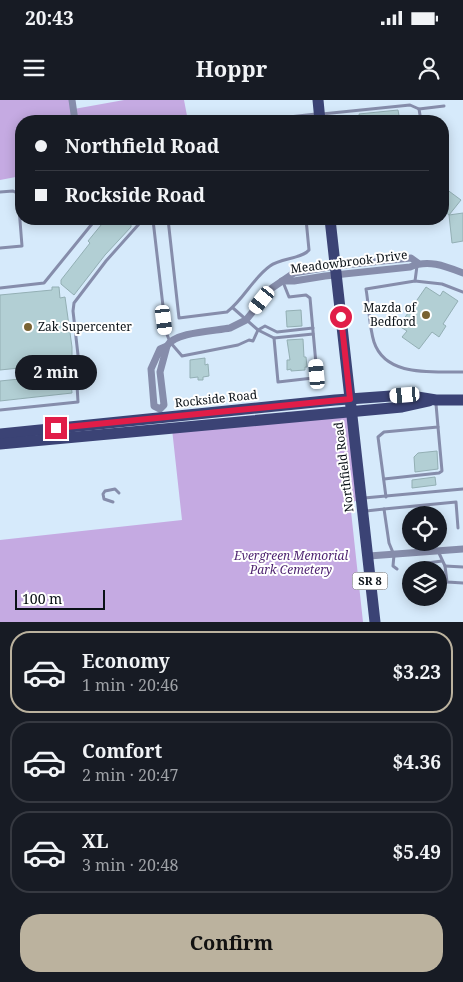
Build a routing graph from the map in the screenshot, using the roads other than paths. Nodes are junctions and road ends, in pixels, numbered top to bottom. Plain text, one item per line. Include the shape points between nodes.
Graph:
1 (72, 100) edge
2 (318, 100) edge
3 (444, 106) dead end
4 (420, 109) junction
5 (74, 115) edge
6 (320, 115) edge
7 (341, 115) edge
8 (420, 115) edge
9 (0, 192) edge
10 (15, 192) edge
11 (21, 225) edge
12 (91, 225) edge
13 (138, 225) edge
14 (154, 225) edge
15 (169, 225) edge
16 (307, 225) edge
17 (331, 225) edge
18 (0, 248) edge
19 (418, 263) junction
20 (336, 270) junction
21 (463, 273) edge
22 (282, 281) junction
23 (415, 281) junction
24 (0, 288) edge
25 (463, 292) edge
26 (232, 308) junction
27 (246, 320) junction
28 (313, 328) junction
29 (258, 330) junction
30 (314, 334) junction
31 (274, 338) junction
32 (168, 344) junction
33 (463, 372) edge
34 (350, 399) junction
35 (436, 400) junction
36 (463, 400) edge
37 (0, 410) edge
38 (351, 412) junction
39 (161, 419) junction
40 (438, 428) junction
41 (0, 434) edge
42 (0, 444) edge
43 (384, 479) junction
44 (463, 489) edge
45 (119, 493) dead end
46 (386, 497) junction
47 (361, 498) junction
48 (113, 502) dead end
49 (384, 509) junction
50 (363, 511) junction
51 (458, 528) dead end
52 (463, 549) edge
53 (447, 550) edge
54 (438, 551) joint
55 (394, 555) junction
56 (369, 556) junction
57 (442, 561) edge
58 (447, 566) edge
59 (463, 567) edge
60 (397, 569) dead end
61 (447, 582) edge
62 (463, 582) edge
63 (375, 622) edge

1 - 5 street
2 - 6 main road
3 - 4 lane
4 - 7 lane via 410,105
4 - 8 lane
9 - 10 lane
11 - 18 lane via 22,246
12 - 24 lane via 44,282
13 - 37 lane via 74,302 78,402
14 - 32 lane
15 - 26 lane via 178,318 227,312
16 - 26 lane via 309,250 306,254 270,265
17 - 20 main road, Northfield Road / SR 8
19 - 20 street, Meadowbrook Drive via 410,267
19 - 21 street, Meadowbrook Drive
19 - 23 lane
20 - 22 street, Meadowbrook Drive
20 - 34 main road, Northfield Road / SR 8
22 - 27 street, Meadowbrook Drive via 272,288
22 - 28 lane via 289,297 306,295 310,298
23 - 25 lane via 442,284
23 - 33 lane via 366,289 377,349 387,361 405,369
26 - 27 lane
27 - 29 lane
27 - 32 street, Meadowbrook Drive via 230,328 188,335
28 - 29 lane via 278,332 265,326
28 - 30 lane
29 - 31 lane
29 - 32 lane via 253,342 249,340 182,356
30 - 31 lane
30 - 31 lane via 317,374 313,378 278,382
32 - 39 street via 160,372 164,405
34 - 35 main road, Rockside Road via 405,395
34 - 38 main road, Northfield Road / SR 8
34 - 39 main road, Rockside Road
35 - 36 main road, Rockside Road
35 - 38 main road, Rockside Road
35 - 40 lane
38 - 39 main road, Rockside Road
38 - 47 main road, Northfield Road / SR 8
39 - 41 main road, Rockside Road
39 - 42 main road, Rockside Road
40 - 43 lane via 440,473
40 - 43 lane via 384,432 378,436
43 - 46 lane
44 - 46 lane
45 - 48 lane via 115,489 105,490 104,499
46 - 47 lane
47 - 50 main road, Northfield Road / SR 8
49 - 50 lane
49 - 51 lane via 456,502
49 - 55 lane via 389,544
50 - 56 main road, Northfield Road / SR 8
52 - 53 street
54 - 55 street
54 - 57 lane
55 - 56 street
55 - 60 lane via 393,566
56 - 63 main road, Northfield Road / SR 8
58 - 59 lane
61 - 62 lane

